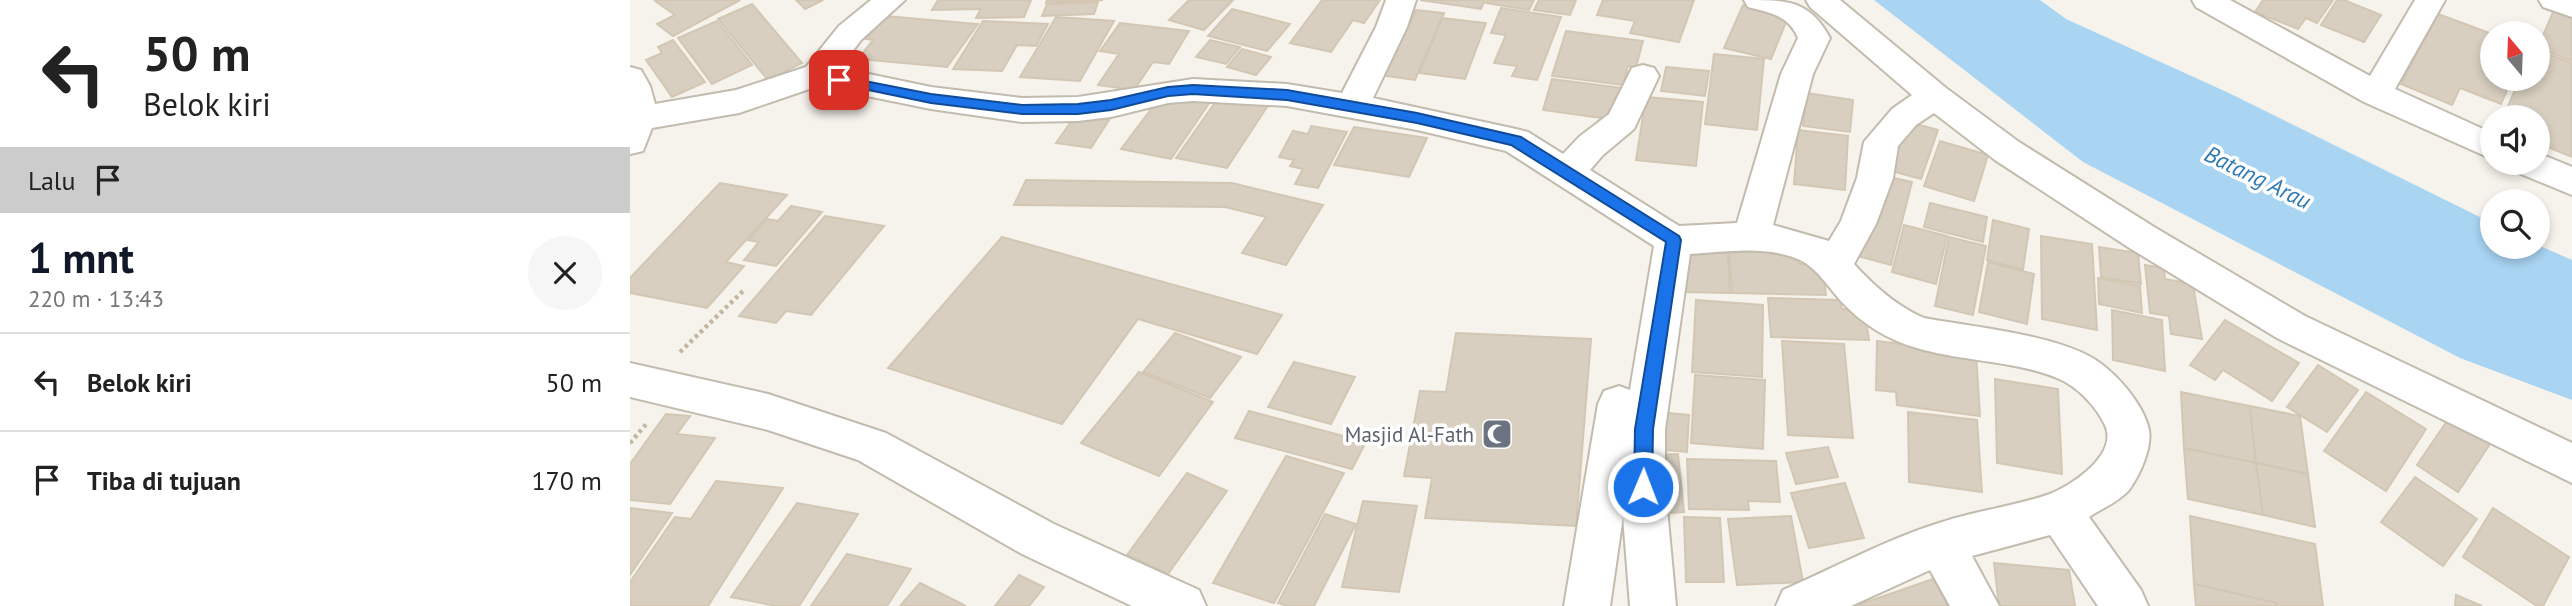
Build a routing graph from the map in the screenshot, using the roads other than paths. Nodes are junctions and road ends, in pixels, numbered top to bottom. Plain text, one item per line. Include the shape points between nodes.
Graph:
1 (890, 0) edge
2 (1401, 0) edge
3 (1759, 0) edge
4 (1821, 0) edge
5 (2207, 0) edge
6 (2430, 0) edge
7 (2554, 0) edge
8 (2572, 7) edge
9 (817, 75) junction
10 (1643, 76) dead end
11 (630, 78) edge
12 (2376, 94) junction
13 (1934, 96) junction
14 (1353, 107) junction
15 (635, 132) edge
16 (2480, 142) edge
17 (1568, 172) junction
18 (2550, 172) edge
19 (2572, 182) edge
20 (1751, 237) junction
21 (1674, 240) junction
22 (1833, 266) junction
23 (640, 381) edge
24 (1619, 404) dead end
25 (2572, 464) edge
26 (2060, 512) junction
27 (1939, 544) junction
28 (1183, 606) edge
29 (1587, 606) edge
30 (1653, 606) edge
31 (1799, 606) edge
32 (1976, 606) edge
33 (2125, 606) edge

1 - 9 street via 850,33
2 - 14 street
3 - 20 street via 1799,13 1809,22 1814,37 1797,74
4 - 13 street
5 - 12 street
6 - 12 street
7 - 8 street
9 - 14 street via 931,99 1022,110 1078,109 1193,90 1287,95
9 - 15 street
10 - 17 street via 1622,121
11 - 15 street via 639,99
12 - 16 street
13 - 22 street via 1904,117 1881,142 1875,178 1857,224
13 - 25 street via 2007,151 2291,327
14 - 17 street via 1487,132 1516,141
17 - 21 street
18 - 19 street
20 - 21 street
20 - 22 street via 1783,240 1815,251
21 - 30 street via 1644,429 1643,487
22 - 26 street via 1891,321 1948,340 2048,358 2095,381 2115,403 2129,430 2126,453 2113,477
23 - 28 street via 768,412 872,446 1038,539
24 - 29 street
26 - 27 street
26 - 33 street
27 - 31 street
27 - 32 street

